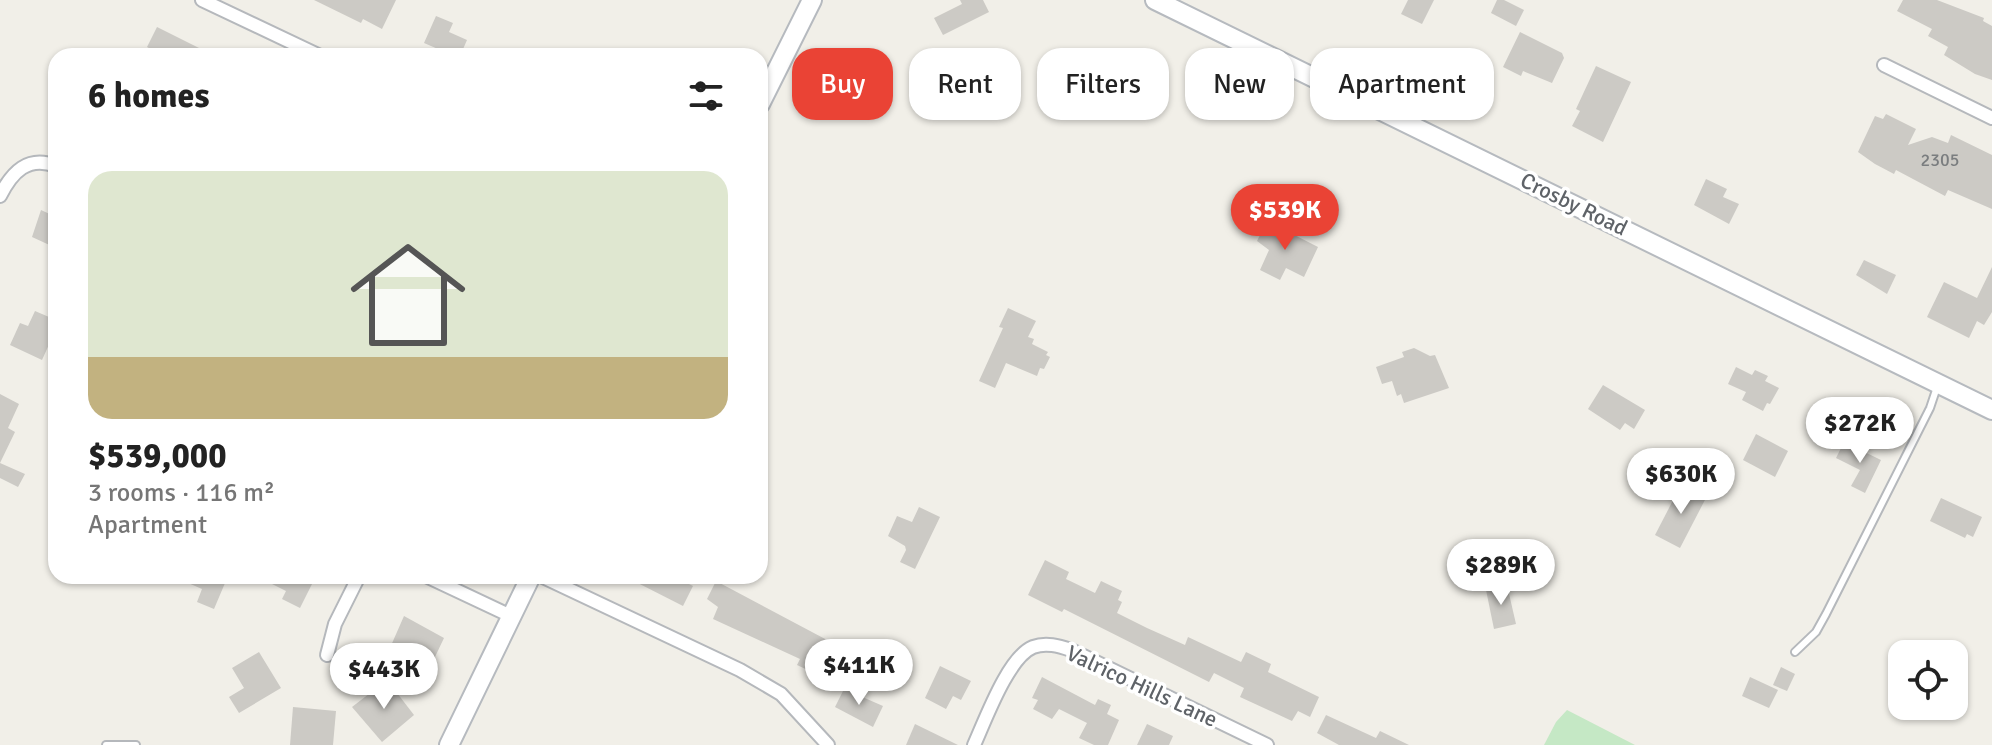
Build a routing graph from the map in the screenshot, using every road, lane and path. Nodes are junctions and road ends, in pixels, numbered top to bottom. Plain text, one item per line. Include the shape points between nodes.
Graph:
1 (202, 0) edge
2 (812, 0) edge
3 (1155, 0) edge
4 (303, 48) edge
5 (1884, 65) dead end
6 (768, 88) edge
7 (1992, 118) edge
8 (48, 164) edge
9 (0, 196) edge
10 (1939, 384) junction
11 (1992, 410) edge
12 (355, 584) edge
13 (443, 584) edge
14 (527, 584) edge
15 (558, 584) edge
16 (511, 616) junction
17 (1795, 652) dead end
18 (327, 655) dead end
19 (106, 745) edge
20 (136, 745) edge
21 (449, 745) edge
22 (828, 745) edge
23 (974, 745) edge
24 (1267, 745) edge

1 - 4 street
2 - 6 street
3 - 10 street, Crosby Road
5 - 7 street
8 - 9 street via 36,162 13,173
10 - 11 street, Crosby Road
10 - 17 lane via 1826,614
12 - 18 street
13 - 16 street
14 - 16 street
15 - 22 street via 781,694
16 - 21 street
19 - 20 lane
23 - 24 street, Valrico Hills Lane via 1011,668 1032,647 1052,644

